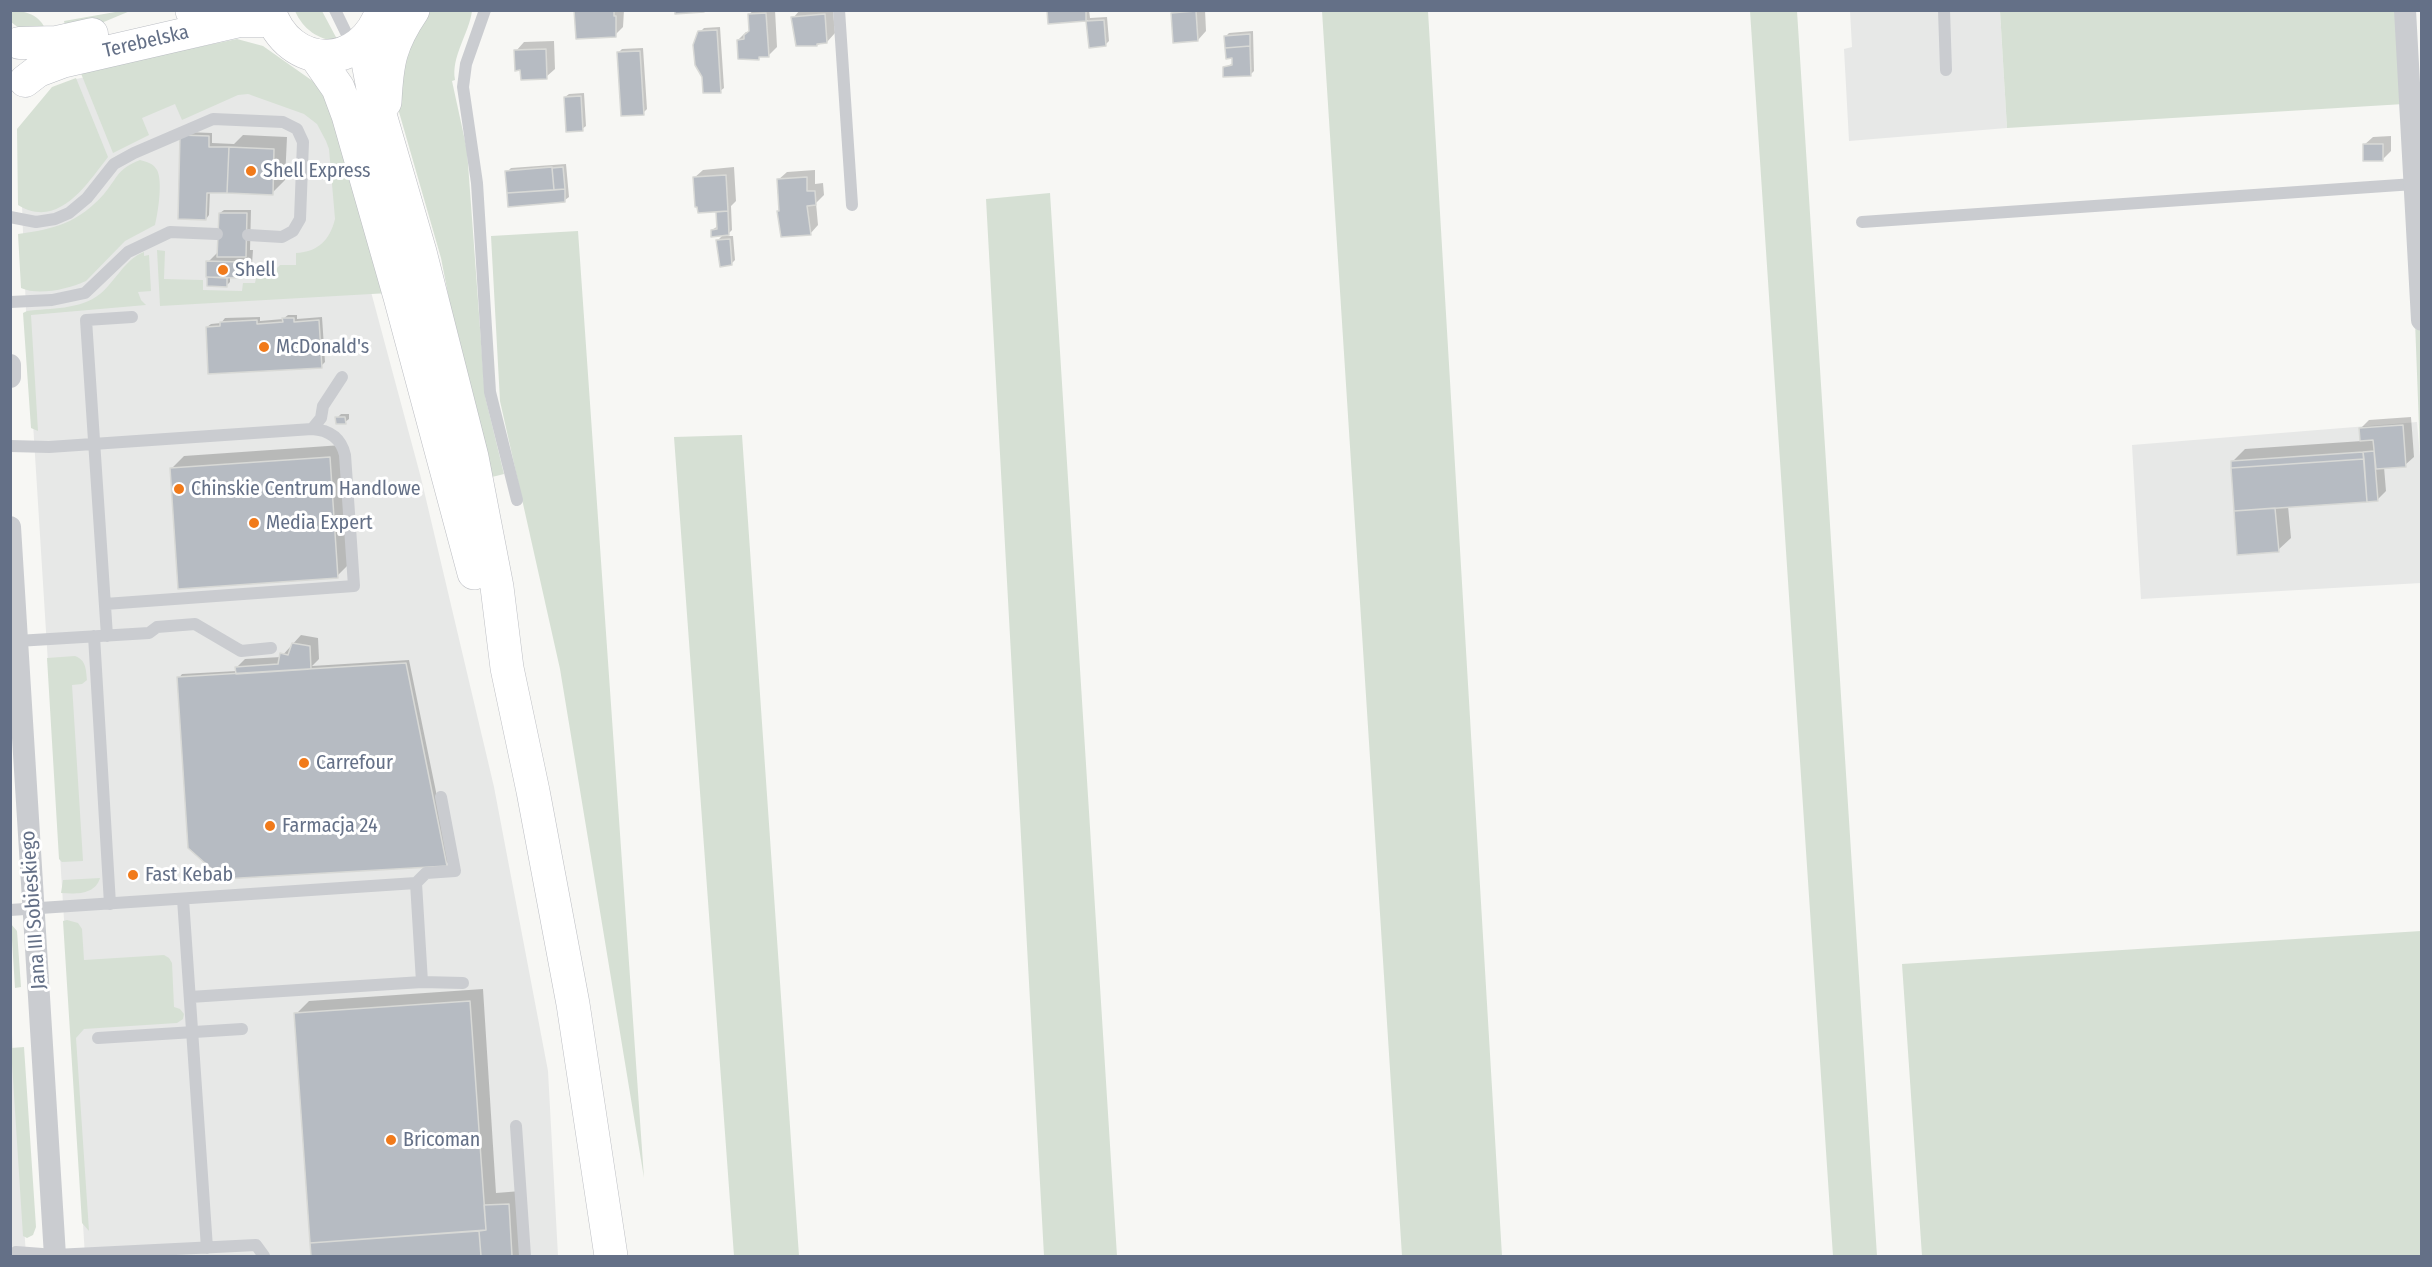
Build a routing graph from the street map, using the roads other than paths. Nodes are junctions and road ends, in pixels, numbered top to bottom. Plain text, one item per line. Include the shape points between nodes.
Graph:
1 (335, 10) edge
2 (382, 10) edge
3 (413, 10) edge
4 (485, 10) edge
5 (839, 10) edge
6 (1944, 10) edge
7 (2405, 10) edge
8 (194, 11) edge
9 (271, 16) edge
10 (15, 39) edge
11 (359, 45) junction
12 (315, 55) junction
13 (1946, 70) dead end
14 (18, 90) edge
15 (385, 128) junction
16 (2414, 184) junction
17 (852, 205) dead end
18 (10, 217) edge
19 (1862, 222) dead end
20 (217, 234) dead end
21 (248, 235) dead end
22 (10, 302) edge
23 (132, 317) dead end
24 (2421, 320) edge
25 (10, 364) edge
26 (10, 377) edge
27 (342, 377) dead end
28 (312, 429) junction
29 (94, 444) junction
30 (10, 446) edge
31 (517, 500) dead end
32 (10, 527) edge
33 (105, 604) junction
34 (94, 636) junction
35 (107, 636) junction
36 (17, 641) junction
37 (271, 648) dead end
38 (507, 668) junction
39 (17, 746) edge
40 (441, 797) dead end
41 (416, 883) junction
42 (183, 899) junction
43 (110, 903) junction
44 (34, 909) junction
45 (10, 910) edge
46 (422, 982) junction
47 (464, 983) dead end
48 (190, 997) junction
49 (242, 1029) dead end
50 (192, 1032) junction
51 (98, 1038) dead end
52 (516, 1126) dead end
53 (207, 1248) junction
54 (16, 1252) dead end
55 (55, 1256) edge
56 (264, 1257) edge
57 (525, 1257) edge
58 (611, 1257) edge

1 - 11 lane
2 - 11 main road via 376,26
3 - 15 main road via 391,49
4 - 31 lane via 466,64 463,87 477,183 490,392
5 - 17 lane
6 - 13 lane
7 - 16 street
8 - 10 street, Terebelska via 57,42
9 - 12 main road via 291,46
9 - 14 street, Terebelska via 62,62 38,71
10 - 14 street via 27,60
11 - 12 main road via 336,54
11 - 15 main road
12 - 38 main road via 338,88 348,115 489,626
15 - 38 main road via 467,436 497,587
16 - 19 lane
16 - 24 street
18 - 21 lane via 36,222 69,213 87,198 114,164 213,119 283,122 297,129 303,142 300,219 293,231 282,237
20 - 22 lane via 170,232 128,252 85,293 52,300
23 - 29 lane via 86,320
25 - 26 street
27 - 28 lane
28 - 29 lane
28 - 33 lane via 334,436 344,450 354,586
29 - 30 lane
29 - 33 lane
32 - 36 street, Jana III Sobieskiego
33 - 35 lane
34 - 35 lane
34 - 36 lane
34 - 43 lane
35 - 37 lane via 195,624 241,651
36 - 39 street, Jana III Sobieskiego
38 - 58 main road via 566,962
39 - 44 street, Jana III Sobieskiego
40 - 41 lane via 455,871 426,873
41 - 42 lane
41 - 46 lane
42 - 43 lane
42 - 48 lane
43 - 44 lane
44 - 45 lane
44 - 55 street, Jana III Sobieskiego
46 - 47 lane
46 - 48 lane
48 - 50 lane
49 - 50 lane
50 - 51 lane
50 - 53 lane
52 - 57 lane
53 - 55 lane
53 - 56 lane via 256,1245
54 - 55 lane

